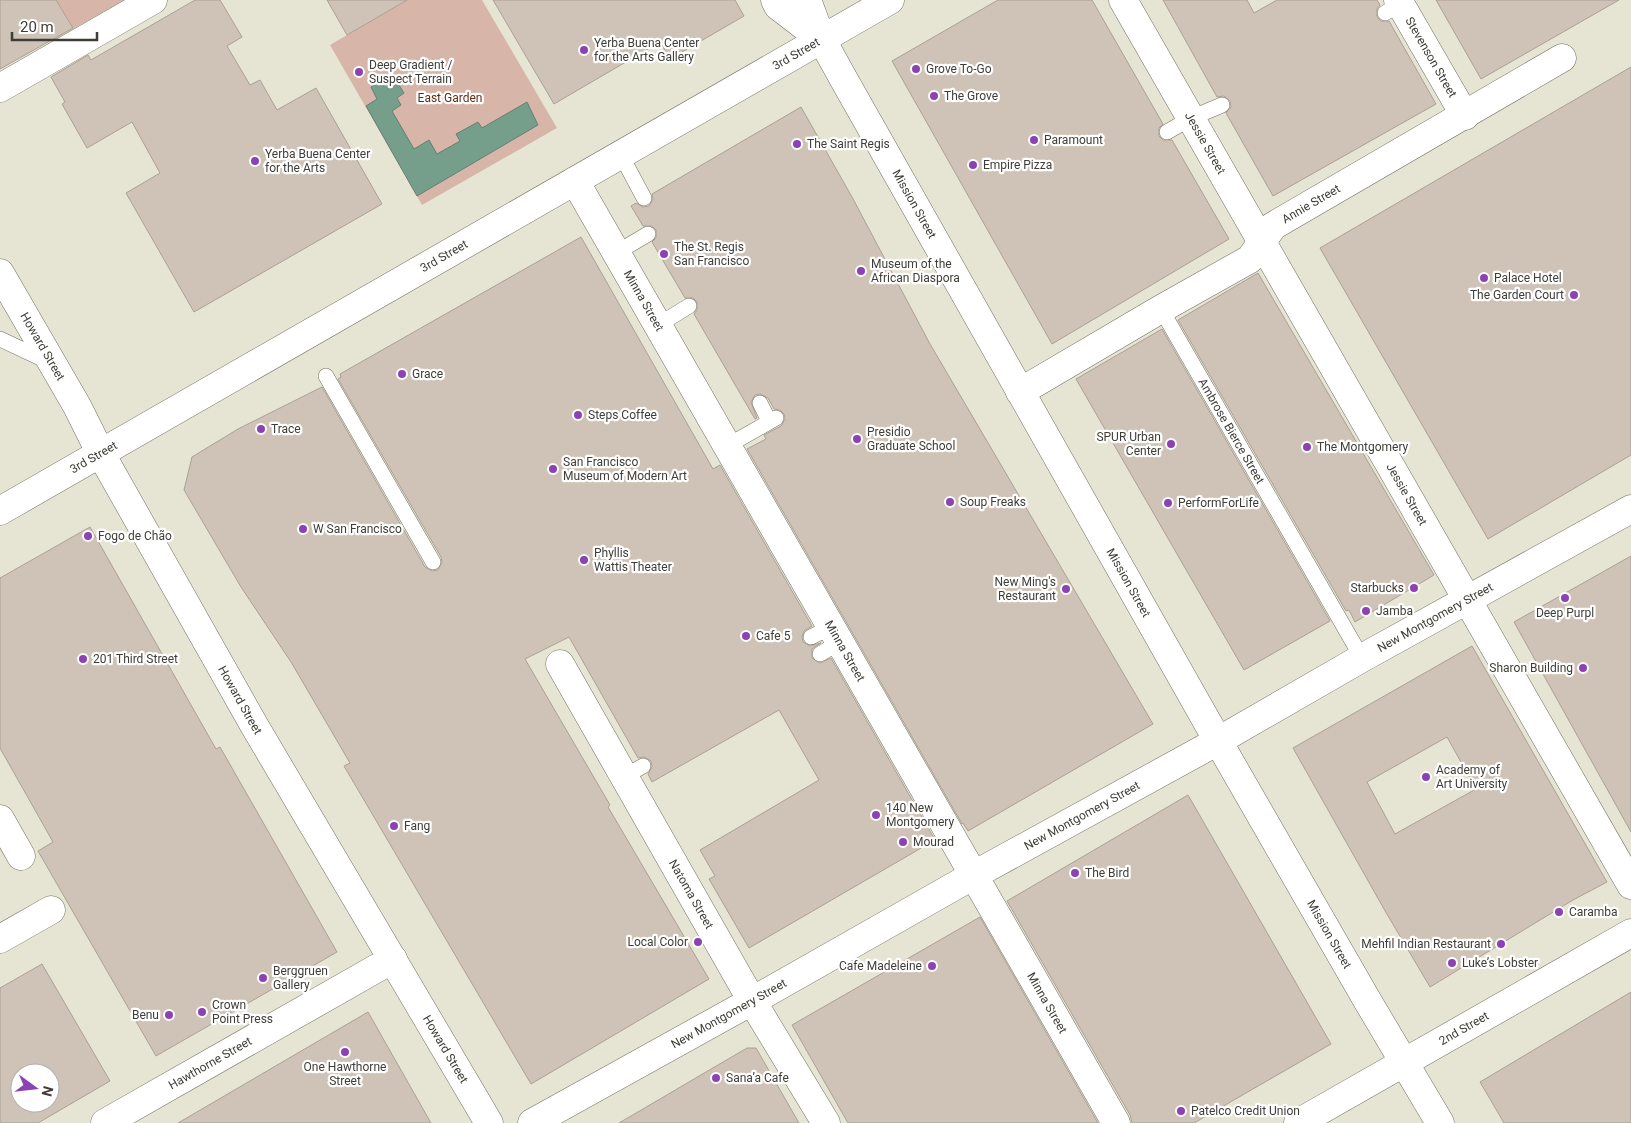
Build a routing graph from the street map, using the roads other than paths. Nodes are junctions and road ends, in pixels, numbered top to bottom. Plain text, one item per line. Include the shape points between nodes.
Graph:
1 (153, 0) edge
2 (775, 0) edge
3 (807, 0) edge
4 (890, 0) edge
5 (1123, 0) edge
6 (1394, 6) edge
7 (822, 40) junction
8 (1562, 58) dead end
9 (0, 88) edge
10 (1222, 105) dead end
11 (1465, 116) junction
12 (1191, 118) junction
13 (1167, 132) dead end
14 (621, 155) junction
15 (575, 181) junction
16 (644, 198) dead end
17 (648, 234) dead end
18 (1262, 242) junction
19 (616, 253) junction
20 (0, 273) edge
21 (689, 306) dead end
22 (1161, 309) junction
23 (658, 325) junction
24 (0, 339) edge
25 (53, 364) junction
26 (326, 376) dead end
27 (1020, 392) junction
28 (760, 403) dead end
29 (727, 446) junction
30 (101, 454) junction
31 (1631, 509) edge
32 (0, 511) edge
33 (432, 562) dead end
34 (1468, 601) junction
35 (1362, 658) junction
36 (560, 664) dead end
37 (1218, 741) junction
38 (0, 819) edge
39 (21, 856) dead end
40 (974, 875) junction
41 (1631, 885) edge
42 (51, 910) dead end
43 (1631, 933) edge
44 (0, 938) edge
45 (393, 959) junction
46 (752, 1001) junction
47 (1405, 1061) junction
48 (105, 1123) edge
49 (489, 1123) edge
50 (532, 1123) edge
51 (826, 1123) edge
52 (1116, 1123) edge
53 (1298, 1123) edge
54 (1440, 1123) edge

1 - 9 street
2 - 7 street, Mission Street via 778,6
3 - 7 street, Mission Street
4 - 7 street, 3rd Street
5 - 12 street, Jessie Street
6 - 11 street, Stevenson Street
7 - 14 street, 3rd Street
7 - 27 street, Mission Street
8 - 11 street, Annie Street
10 - 12 lane
11 - 18 street, Annie Street via 1273,226
12 - 13 lane
12 - 18 street, Jessie Street
14 - 15 street, 3rd Street
14 - 16 lane
15 - 19 street, Minna Street
15 - 30 street, 3rd Street
17 - 19 lane
18 - 22 street, Annie Street via 1250,259
18 - 34 street, Jessie Street
19 - 23 street, Minna Street
20 - 25 street, Howard Street
21 - 23 lane
22 - 27 street, Annie Street
22 - 35 lane, Ambrose Bierce Street
23 - 29 street, Minna Street
24 - 25 lane
25 - 30 street, Howard Street
26 - 33 lane
27 - 37 street, Mission Street
28 - 29 lane via 772,419
29 - 40 street, Minna Street via 826,640
30 - 32 street, 3rd Street
30 - 45 street, Howard Street via 254,725
31 - 34 street, New Montgomery Street
34 - 35 street, New Montgomery Street
34 - 41 street, Jessie Street
35 - 37 street, New Montgomery Street
36 - 46 street, Natoma Street via 634,771
37 - 40 street, New Montgomery Street
37 - 47 street, Mission Street
38 - 39 street
40 - 46 street, New Montgomery Street
40 - 52 street, Minna Street
42 - 44 street
43 - 47 street, 2nd Street
45 - 48 street, Hawthorne Street
45 - 49 street, Howard Street
46 - 50 street, New Montgomery Street
46 - 51 street, Natoma Street
47 - 53 street, 2nd Street
47 - 54 street, Mission Street

